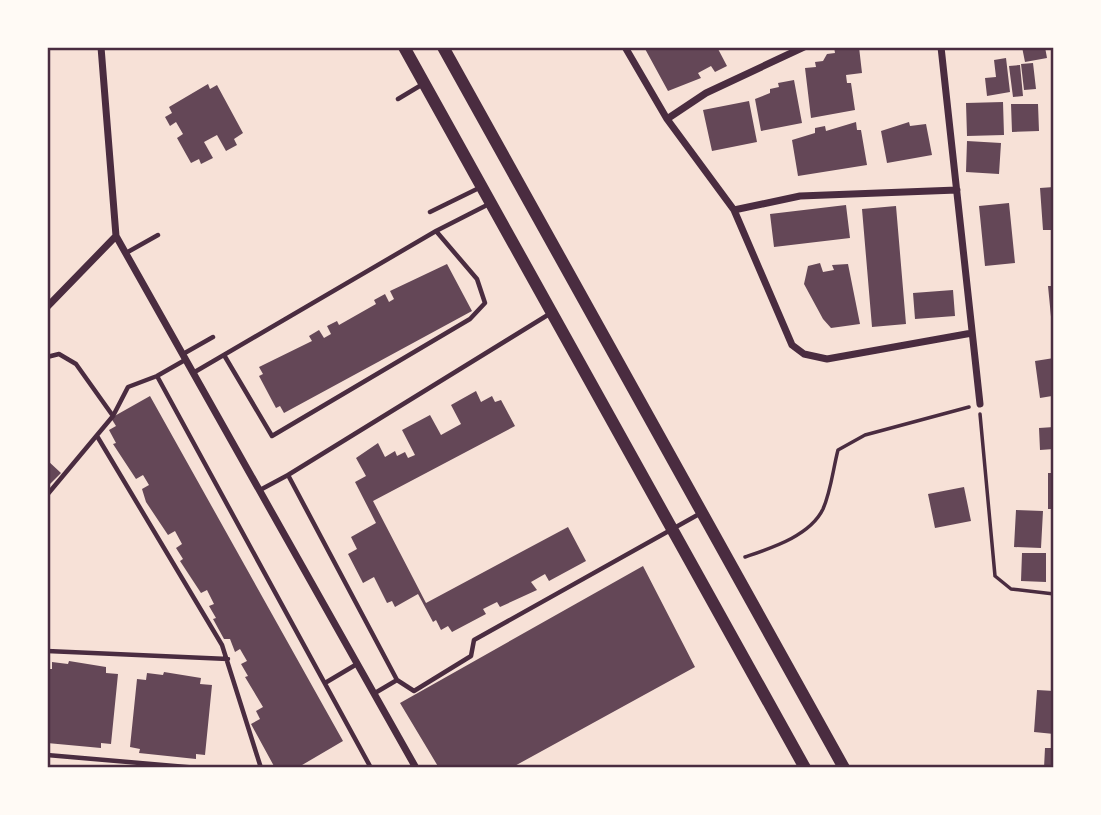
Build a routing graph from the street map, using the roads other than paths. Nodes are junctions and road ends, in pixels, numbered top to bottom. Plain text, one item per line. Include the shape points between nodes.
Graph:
1 (101, 47) edge
2 (404, 47) edge
3 (443, 47) edge
4 (625, 47) edge
5 (804, 47) edge
6 (942, 47) edge
7 (424, 84) junction
8 (398, 99) dead end
9 (667, 119) junction
10 (480, 187) junction
11 (957, 190) junction
12 (489, 204) junction
13 (734, 210) junction
14 (430, 212) dead end
15 (436, 231) junction
16 (158, 234) dead end
17 (116, 236) junction
18 (127, 253) junction
19 (47, 307) edge
20 (552, 313) junction
21 (972, 332) junction
22 (213, 337) dead end
23 (224, 355) junction
24 (47, 357) edge
25 (185, 357) junction
26 (193, 373) junction
27 (157, 376) junction
28 (979, 404) road end
29 (113, 416) junction
30 (97, 436) junction
31 (288, 475) junction
32 (260, 490) junction
33 (47, 495) edge
34 (702, 513) junction
35 (673, 530) junction
36 (47, 651) edge
37 (228, 659) junction
38 (358, 664) junction
39 (397, 680) junction
40 (325, 683) junction
41 (374, 694) junction
42 (47, 755) edge
43 (198, 768) edge
44 (261, 768) edge
45 (371, 768) edge
46 (416, 768) edge
47 (805, 768) edge
48 (844, 768) edge

1 - 17 street
2 - 7 main road
3 - 34 main road
4 - 9 street
5 - 9 street via 706,93
6 - 11 street
7 - 8 lane
7 - 10 main road
9 - 13 street
10 - 12 main road
10 - 14 lane
11 - 13 street via 800,196
11 - 21 street
12 - 15 lane
12 - 20 main road
13 - 21 street via 792,345 804,354 839,358
15 - 23 lane
15 - 23 lane via 477,279 485,303 470,319 284,429 272,436
16 - 18 lane
17 - 18 street
17 - 19 street
18 - 25 street
20 - 31 lane
20 - 35 main road
21 - 28 street
22 - 25 lane
23 - 26 lane
24 - 29 lane via 59,354 76,365
25 - 26 street
25 - 27 lane
26 - 32 street
27 - 29 lane via 128,387
27 - 40 lane
29 - 30 lane
30 - 33 lane
30 - 37 lane
31 - 32 lane
31 - 39 lane
32 - 38 street
34 - 35 lane
34 - 48 main road
35 - 39 lane via 474,639 471,656 414,691
35 - 47 main road
36 - 37 lane
37 - 44 lane
38 - 40 lane
38 - 41 street
39 - 41 lane
40 - 45 lane
41 - 46 street
42 - 43 lane

